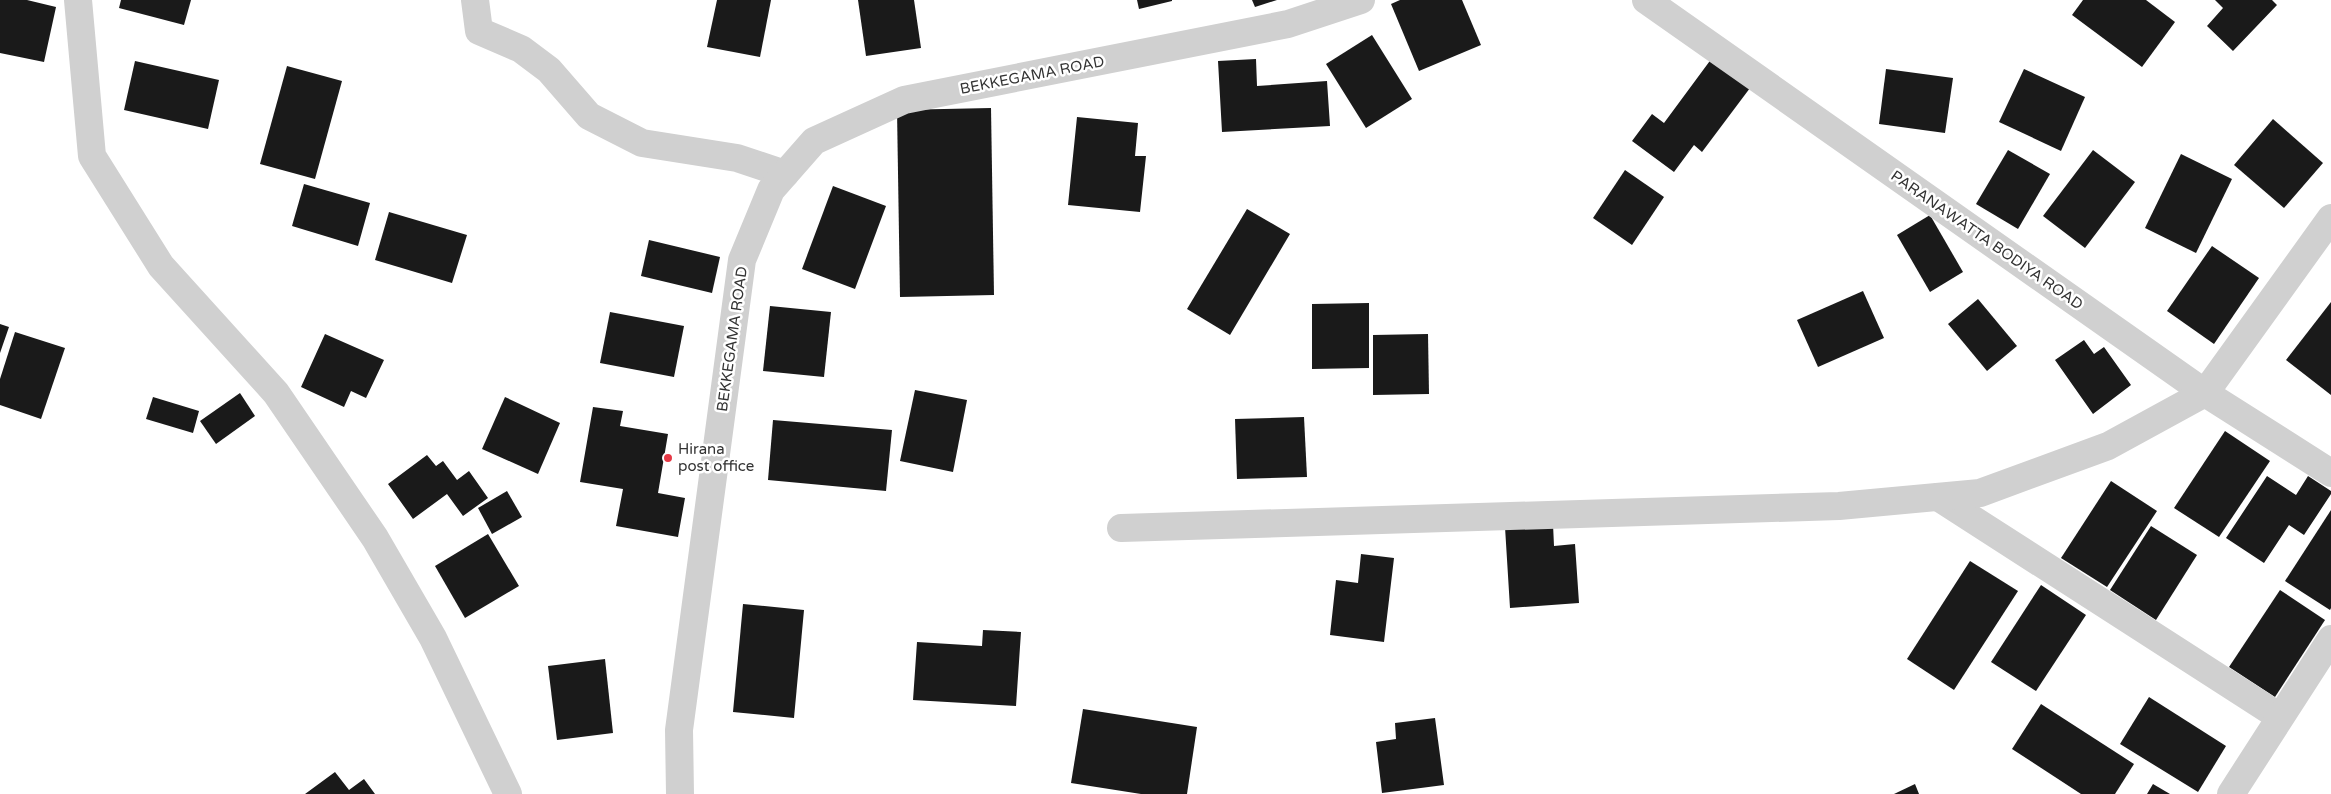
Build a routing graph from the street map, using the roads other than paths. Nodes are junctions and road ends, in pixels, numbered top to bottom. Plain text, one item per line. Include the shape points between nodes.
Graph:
1 (78, 0) edge
2 (475, 0) edge
3 (1361, 0) edge
4 (1646, 0) edge
5 (785, 174) junction
6 (2331, 218) edge
7 (2205, 393) junction
8 (2331, 474) edge
9 (1938, 496) junction
10 (1121, 528) dead end
11 (2331, 639) edge
12 (2280, 717) junction
13 (508, 794) edge
14 (680, 794) edge
15 (2231, 794) edge

1 - 13 street via 92,156 161,266 276,393 375,538 433,638
2 - 5 street via 479,32 521,48 549,70 589,116 642,144 737,158
3 - 5 street, BEKKEGAMA ROAD via 1288,24 904,100 814,141
4 - 7 street, PARANAWATTA BODIYA ROAD
5 - 14 street, BEKKEGAMA ROAD via 771,190 742,260 679,730
6 - 7 street
7 - 8 street, PARANAWATTA BODIYA ROAD
7 - 9 street via 2108,446 1980,492
9 - 10 street via 1839,506
9 - 12 street
11 - 12 street
12 - 15 street

